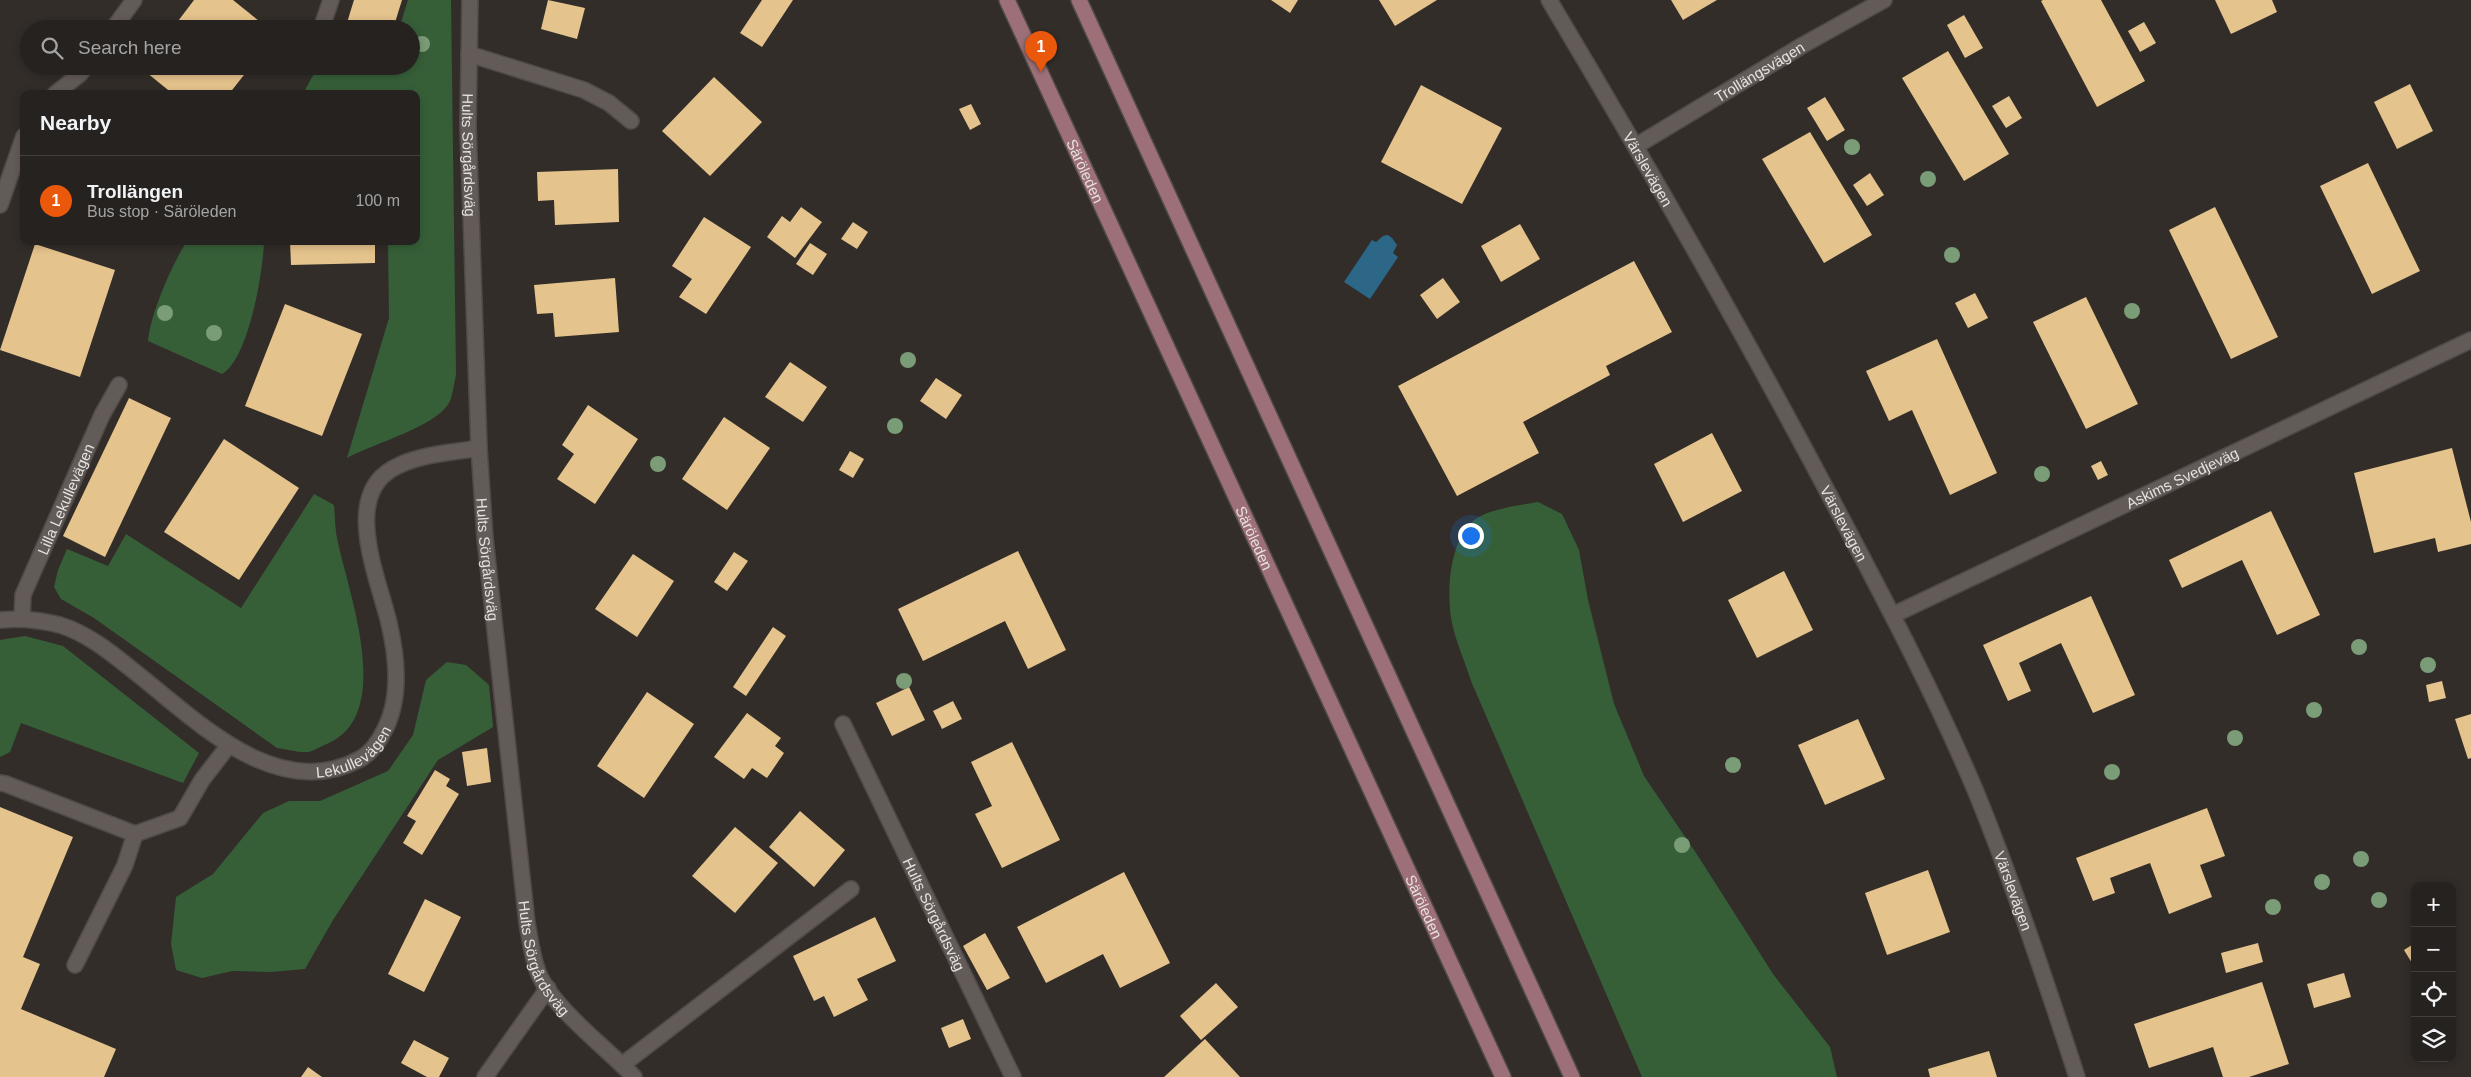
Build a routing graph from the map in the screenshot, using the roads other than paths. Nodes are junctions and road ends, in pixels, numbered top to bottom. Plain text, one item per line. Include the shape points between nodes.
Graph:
1 (134, 0) edge
2 (330, 0) edge
3 (470, 0) edge
4 (1007, 0) edge
5 (1079, 0) edge
6 (1549, 0) edge
7 (1884, 0) edge
8 (120, 20) edge
9 (324, 20) edge
10 (469, 54) junction
11 (79, 75) edge
12 (60, 90) edge
13 (631, 121) dead end
14 (1636, 146) junction
15 (20, 147) edge
16 (0, 204) edge
17 (2471, 340) edge
18 (120, 385) dead end
19 (479, 448) junction
20 (1893, 615) junction
21 (22, 618) junction
22 (0, 620) edge
23 (844, 724) dead end
24 (229, 745) junction
25 (0, 783) edge
26 (135, 834) junction
27 (851, 889) dead end
28 (75, 965) dead end
29 (548, 988) junction
30 (622, 1064) junction
31 (485, 1077) edge
32 (634, 1077) edge
33 (1013, 1077) edge
34 (1503, 1077) edge
35 (1572, 1077) edge
36 (2077, 1077) edge

1 - 8 street
2 - 9 street
3 - 10 street, Hults Sörgårdsväg
4 - 34 main road, Säröleden
5 - 35 main road
6 - 14 street, Värslevägen
7 - 14 street, Trollängsvägen
10 - 13 street via 584,90 609,103
10 - 19 street, Hults Sörgårdsväg via 468,126
11 - 12 street
14 - 20 street, Värslevägen via 1756,356
15 - 16 street
17 - 20 street, Askims Svedjeväg
18 - 21 street, Lilla Lekullevägen via 102,416 23,595
19 - 24 street, Lekullevägen via 412,460 391,469 372,487 366,505 366,525 395,659 395,696 390,720 378,741 363,758 342,767 314,772 285,770
19 - 29 street, Hults Sörgårdsväg via 485,538 527,923 538,973
20 - 36 street, Värslevägen via 1976,792
21 - 22 street, Lekullevägen
21 - 24 street, Lekullevägen via 62,626 102,646
23 - 33 street, Hults Sörgårdsväg
24 - 26 street via 202,780 180,818
25 - 26 street
26 - 28 street via 125,865
27 - 30 street
29 - 30 street, Hults Sörgårdsväg via 565,1010
29 - 31 street
30 - 32 street, Hults Sörgårdsväg

